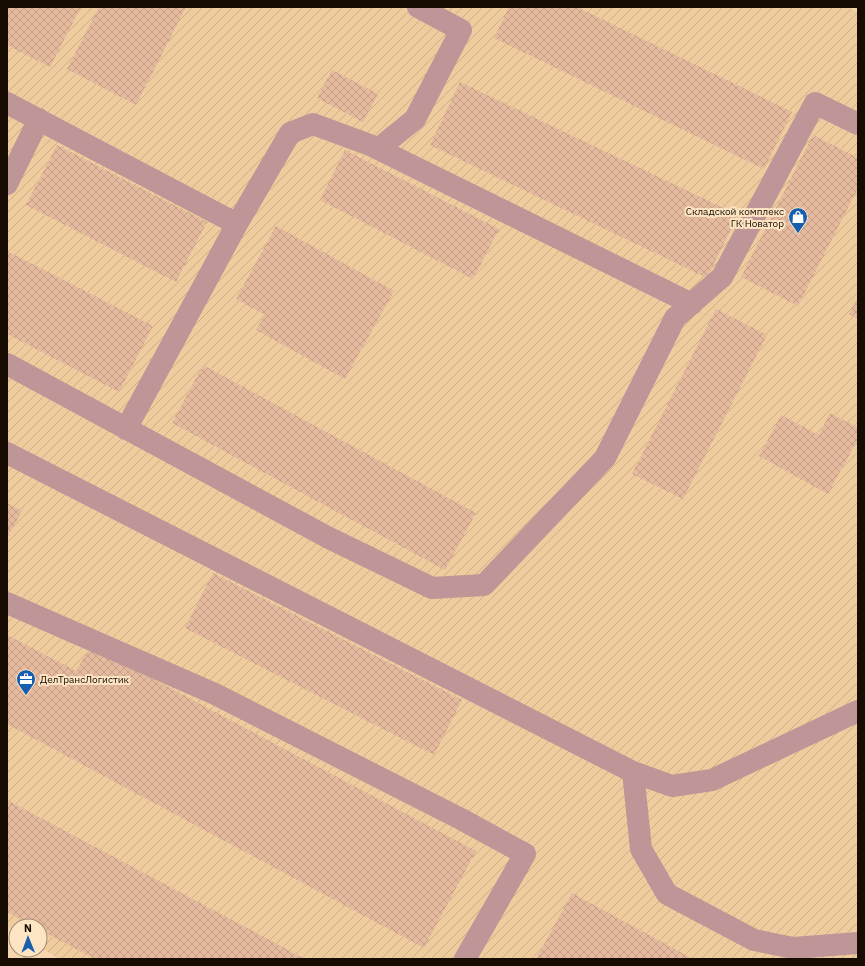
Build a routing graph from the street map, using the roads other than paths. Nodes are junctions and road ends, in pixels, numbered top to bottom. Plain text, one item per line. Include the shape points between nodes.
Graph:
1 (418, 7) edge
2 (7, 103) edge
3 (39, 119) junction
4 (858, 124) edge
5 (378, 149) junction
6 (7, 184) edge
7 (237, 224) junction
8 (692, 304) junction
9 (7, 364) edge
10 (126, 429) junction
11 (7, 453) edge
12 (7, 603) edge
13 (858, 711) edge
14 (633, 772) junction
15 (858, 943) edge
16 (465, 959) edge

1 - 5 lane via 461,30 415,119
2 - 3 lane
3 - 6 lane
3 - 7 lane
4 - 8 lane via 815,103 722,277
5 - 7 lane via 313,124 290,133
5 - 8 lane
7 - 10 lane
8 - 10 lane via 675,318 605,458 484,585 432,588 329,538
9 - 10 lane
11 - 14 lane
12 - 16 lane via 216,694 526,854
13 - 14 lane via 712,780 672,786
14 - 15 lane via 641,849 667,894 754,940 793,948

